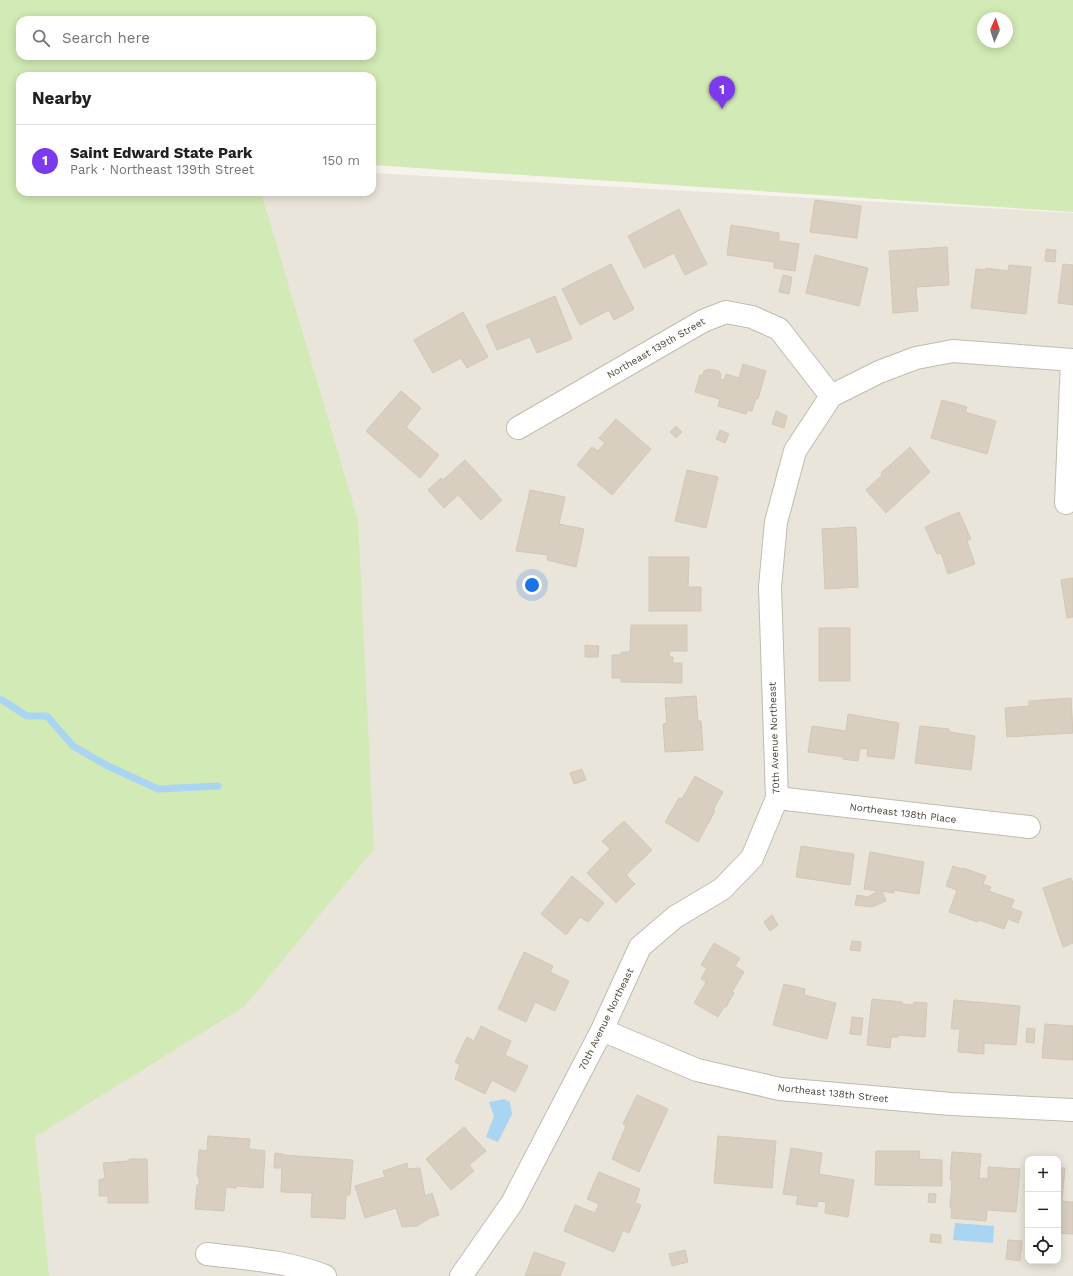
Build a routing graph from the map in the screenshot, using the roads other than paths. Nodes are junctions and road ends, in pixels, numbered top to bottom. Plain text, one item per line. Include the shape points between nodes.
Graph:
1 (1073, 360) edge
2 (831, 396) junction
3 (518, 428) dead end
4 (1066, 503) dead end
5 (777, 798) junction
6 (1029, 827) dead end
7 (602, 1030) junction
8 (1073, 1110) edge
9 (207, 1254) dead end
10 (325, 1276) edge
11 (461, 1276) edge

1 - 2 street via 953,351 916,358 879,372
1 - 4 street
2 - 3 street, Northeast 139th Street via 779,329 752,317 726,312 703,320
2 - 5 street, 70th Avenue Northeast via 795,451 776,522 770,587
5 - 6 street, Northeast 138th Place
5 - 7 street, 70th Avenue Northeast via 752,858 722,889 675,917 640,947
7 - 8 street, Northeast 138th Street via 697,1070 780,1089 950,1104
7 - 11 street, 70th Avenue Northeast via 512,1203
9 - 10 street via 305,1268

